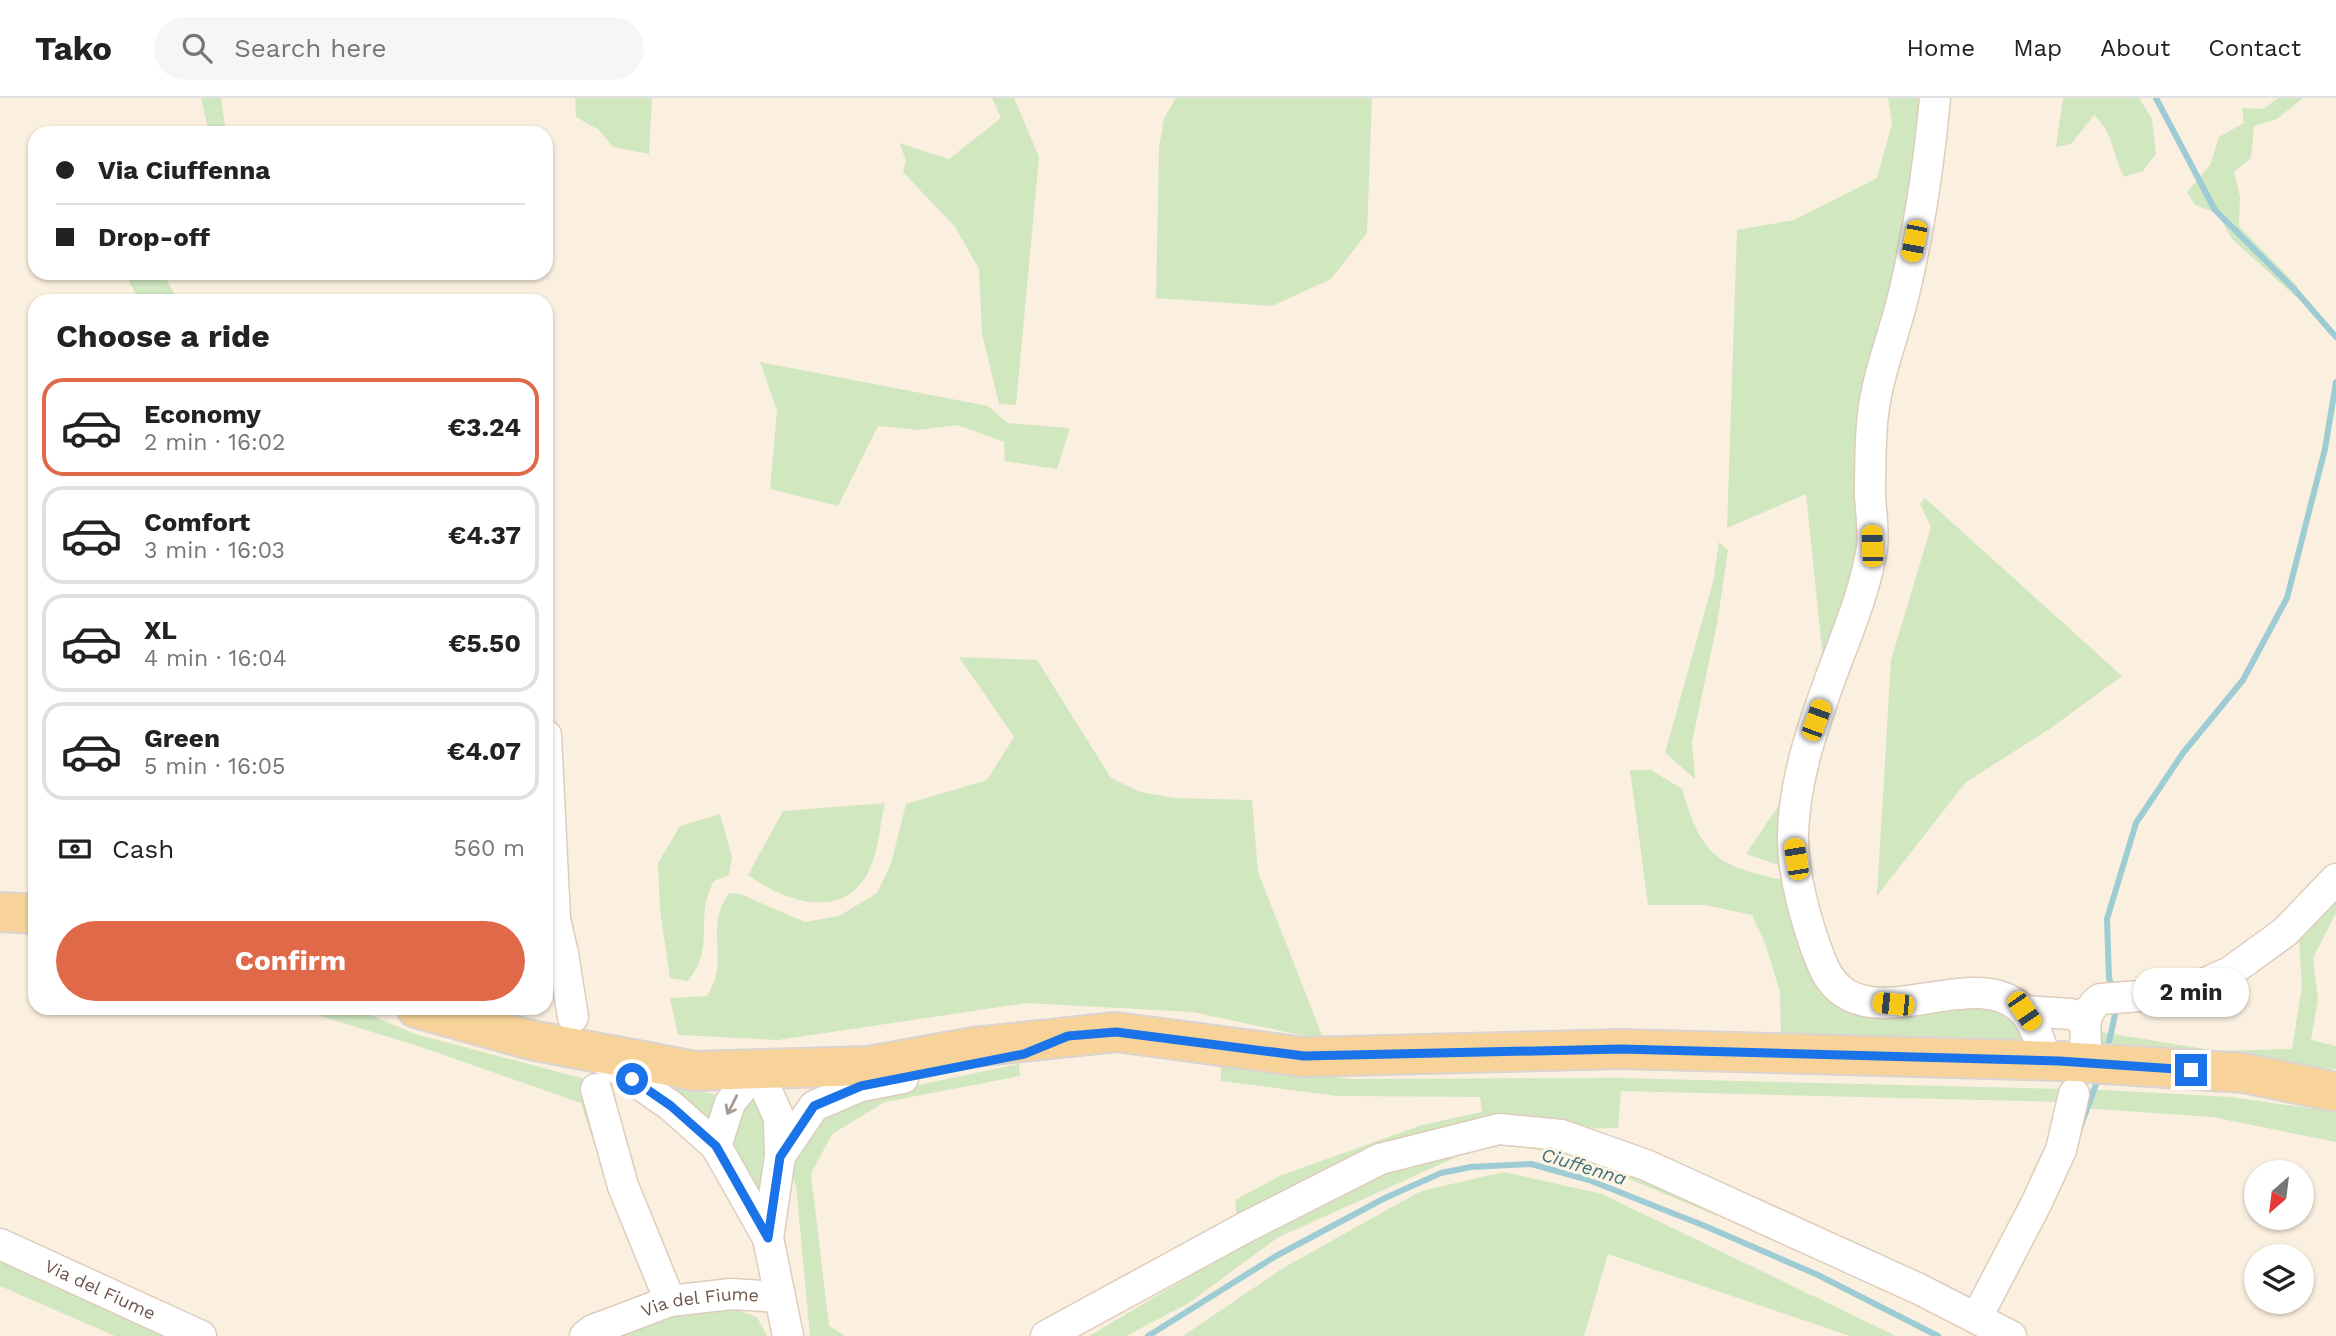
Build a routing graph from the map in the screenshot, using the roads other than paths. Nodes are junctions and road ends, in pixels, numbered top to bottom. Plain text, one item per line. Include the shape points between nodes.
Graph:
1 (1935, 98) edge
2 (553, 878) edge
3 (2336, 879) edge
4 (0, 912) edge
5 (28, 914) edge
6 (555, 961) edge
7 (2024, 1011) junction
8 (442, 1015) edge
9 (573, 1017) dead end
10 (1068, 1036) junction
11 (592, 1051) junction
12 (2046, 1061) junction
13 (757, 1069) junction
14 (596, 1089) dead end
15 (2336, 1092) edge
16 (2074, 1094) dead end
17 (716, 1146) junction
18 (780, 1157) junction
19 (768, 1238) junction
20 (0, 1244) edge
21 (780, 1297) junction
22 (670, 1301) junction
23 (1977, 1317) junction
24 (201, 1336) edge
25 (585, 1336) edge
26 (788, 1336) edge
27 (1045, 1336) edge
28 (2011, 1336) edge

1 - 7 street via 1929,165 1906,287 1873,411 1872,546 1854,618 1799,782 1792,837 1802,899 1821,963 1846,993 1893,1004 1967,993 2012,1002
2 - 6 street
3 - 7 street via 2285,932 2230,972 2183,993 2100,999 2090,1007 2086,1034 2071,1014
4 - 5 main road
6 - 9 street
7 - 12 street
8 - 11 main road via 531,1040
10 - 12 main road via 1116,1032 1304,1056 1621,1049
10 - 13 main road via 974,1046 869,1066
10 - 18 street via 1024,1054 861,1086 814,1106
11 - 13 main road via 695,1071
11 - 17 street via 671,1106
12 - 15 main road via 2244,1073
13 -> 17 street via 730,1103
13 - 18 street via 779,1118
14 - 22 street via 623,1186
16 - 23 street via 2061,1150
17 - 19 street
18 - 19 street
19 - 21 street
20 - 24 street, Via del Fiume
21 - 22 street, Via del Fiume via 731,1294
21 - 26 street
22 - 25 street, Via del Fiume
23 - 27 street via 1646,1165 1562,1135 1499,1129 1380,1159
23 - 28 street

